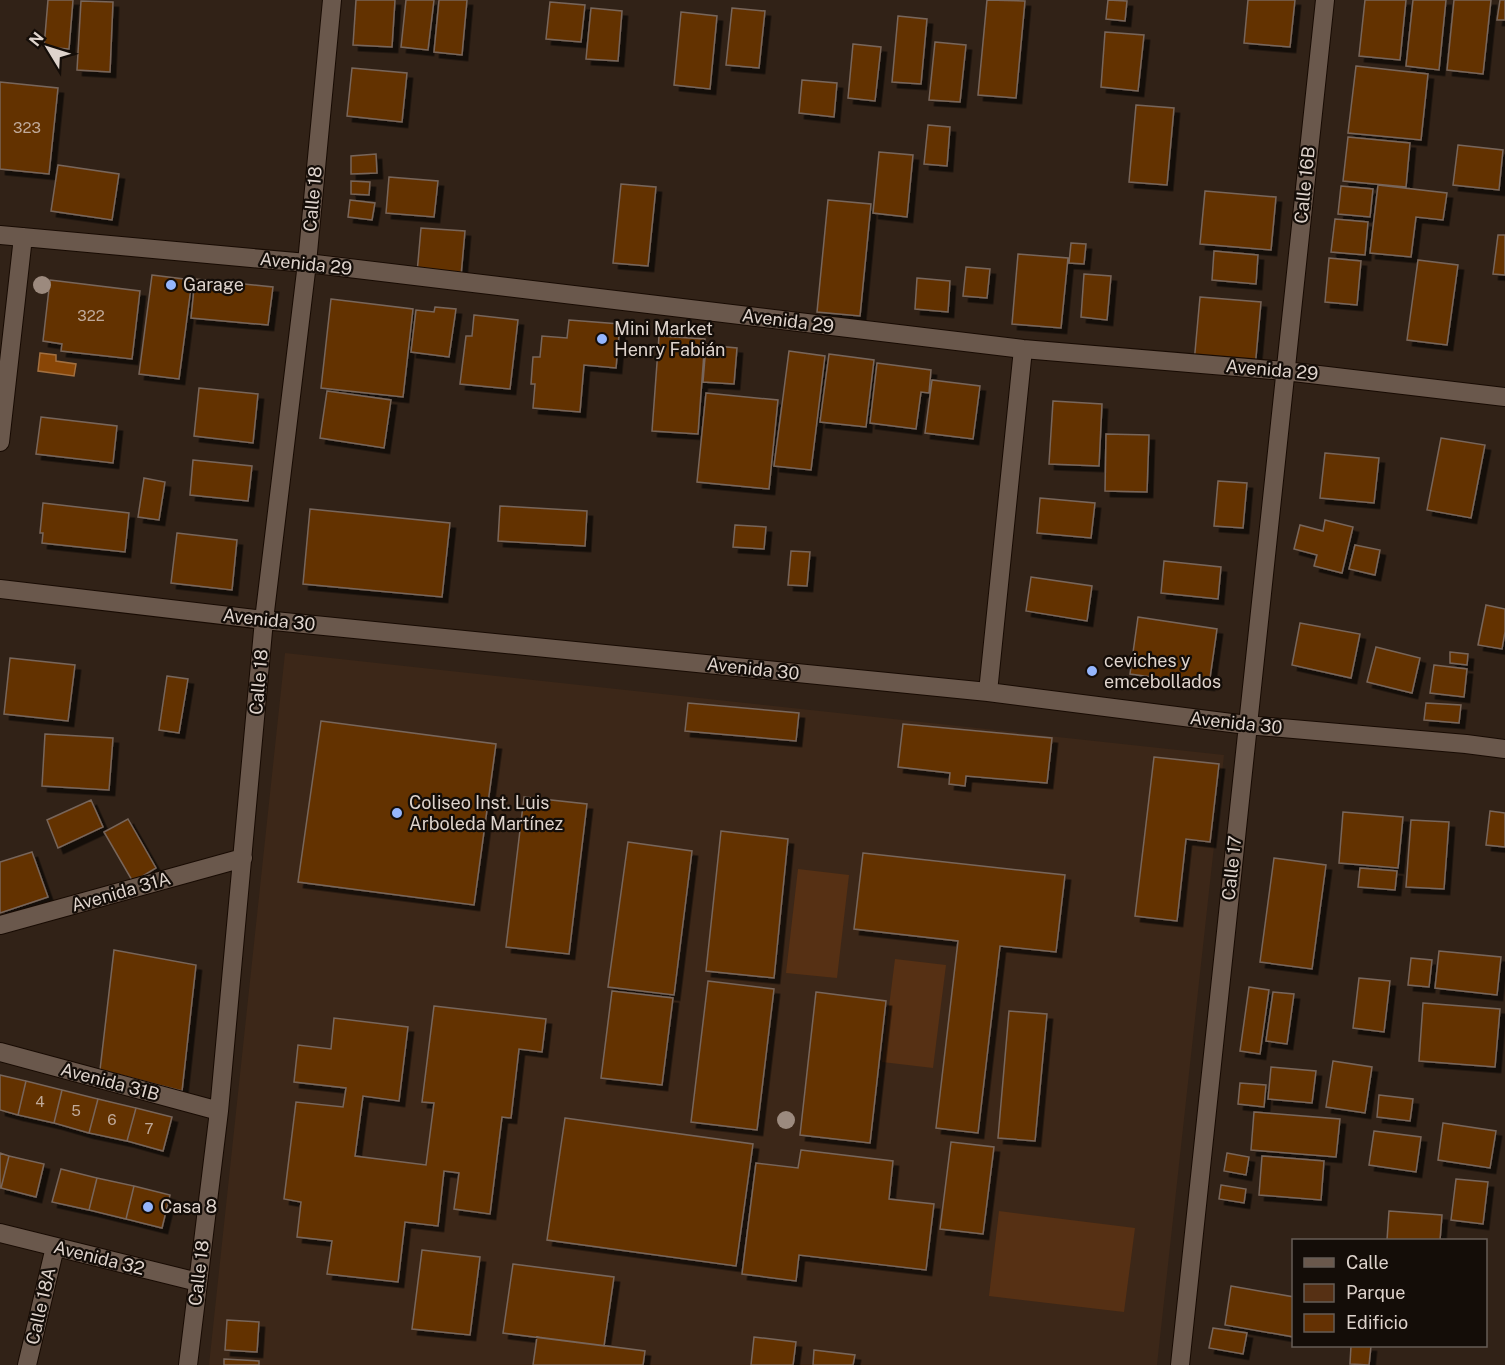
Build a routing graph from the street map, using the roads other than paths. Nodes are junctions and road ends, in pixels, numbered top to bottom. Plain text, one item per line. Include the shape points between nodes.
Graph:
1 (332, 0) edge
2 (1325, 0) edge
3 (0, 235) edge
4 (23, 237) junction
5 (307, 263) junction
6 (1023, 350) junction
7 (1285, 371) junction
8 (1505, 397) edge
9 (0, 442) edge
10 (0, 589) edge
11 (264, 620) junction
12 (988, 692) junction
13 (1247, 725) junction
14 (1505, 750) edge
15 (243, 858) junction
16 (0, 926) edge
17 (0, 1052) edge
18 (219, 1111) junction
19 (0, 1233) edge
20 (55, 1247) junction
21 (198, 1282) junction
22 (27, 1365) edge
23 (188, 1365) edge
24 (1180, 1365) edge

1 - 5 street, Calle 18
2 - 7 street, Calle 16B
3 - 4 street, Avenida 29
4 - 5 street, Avenida 29
4 - 9 street
5 - 6 street, Avenida 29
5 - 11 street, Calle 18
6 - 7 street, Avenida 29
6 - 12 street
7 - 8 street, Avenida 29
7 - 13 street, Calle 17
10 - 11 street, Avenida 30
11 - 12 street, Avenida 30
11 - 15 street, Calle 18
12 - 13 street, Avenida 30
13 - 14 street, Avenida 30
13 - 24 street, Calle 17
15 - 16 street, Avenida 31A
15 - 18 street, Calle 18
17 - 18 street, Avenida 31B
18 - 21 street, Calle 18
19 - 20 street, Avenida 32
20 - 21 street, Avenida 32
20 - 22 street, Calle 18A
21 - 23 street, Calle 18

